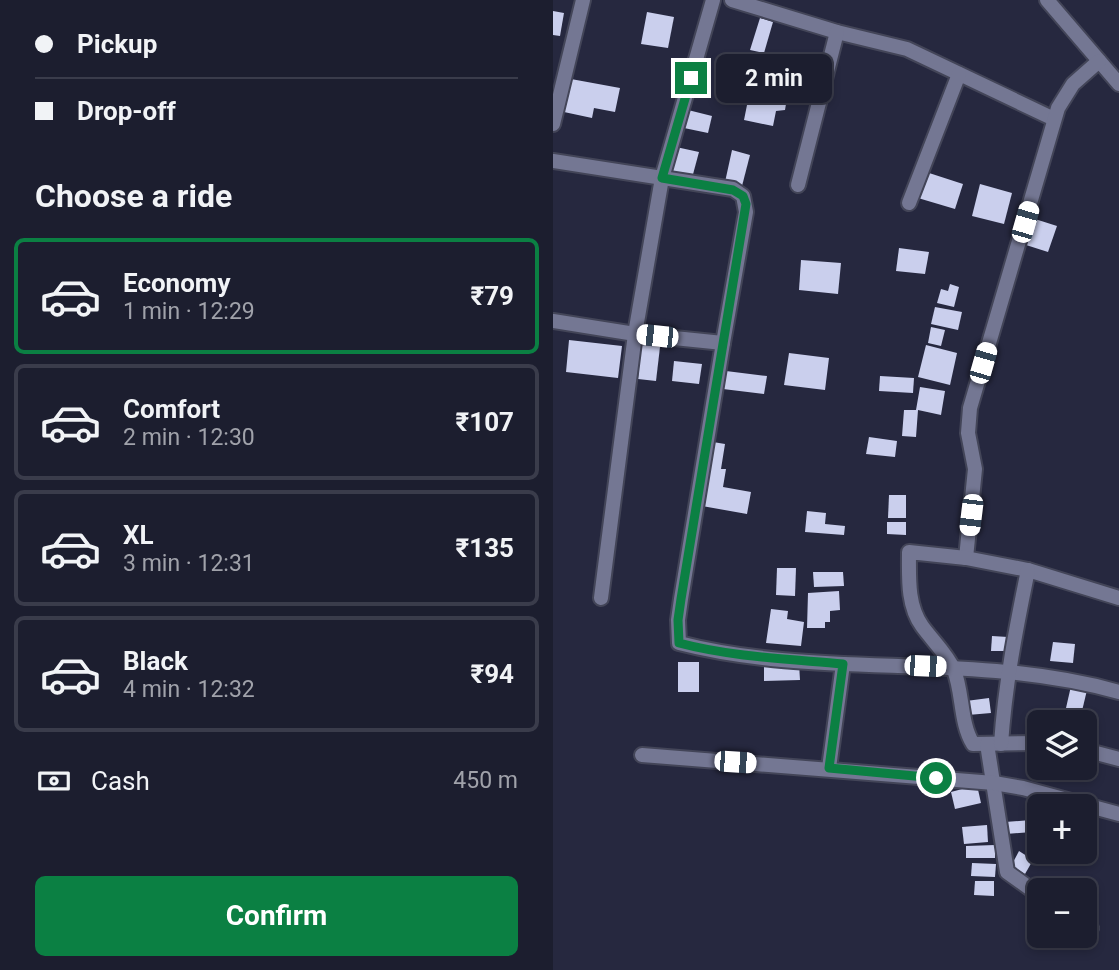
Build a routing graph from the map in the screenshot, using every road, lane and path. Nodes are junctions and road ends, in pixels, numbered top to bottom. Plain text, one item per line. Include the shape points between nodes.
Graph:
1 (583, 0) edge
2 (713, 0) edge
3 (732, 0) edge
4 (1047, 0) edge
5 (837, 32) junction
6 (1099, 61) junction
7 (959, 74) junction
8 (1119, 84) edge
9 (1054, 119) junction
10 (553, 124) edge
11 (553, 161) edge
12 (662, 178) junction
13 (798, 185) dead end
14 (909, 203) dead end
15 (553, 321) edge
16 (635, 334) junction
17 (723, 343) junction
18 (966, 558) junction
19 (1028, 570) junction
20 (601, 598) dead end
21 (1119, 598) edge
22 (843, 664) junction
23 (953, 667) junction
24 (1009, 671) junction
25 (1119, 692) edge
26 (1027, 743) edge
27 (994, 744) junction
28 (1097, 753) edge
29 (642, 755) dead end
30 (1119, 759) edge
31 (829, 768) junction
32 (994, 783) junction
33 (1119, 814) edge
34 (1027, 886) edge

1 - 10 street
2 - 12 street
3 - 5 street
4 - 6 street
5 - 7 street via 907,50
5 - 13 street
6 - 8 street
6 - 9 street via 1064,94
7 - 9 street
7 - 14 street
9 - 18 street via 970,408 968,433 975,469
11 - 12 street
12 - 16 street
12 - 17 street via 733,190 746,204
15 - 16 street
16 - 17 street
16 - 20 street
17 - 22 street via 680,609 679,643
18 - 19 street
18 - 23 street via 909,552 912,607
19 - 21 street
19 - 24 street
22 - 23 street
22 - 31 street
23 - 24 street
23 - 27 street via 968,736 973,744
24 - 25 street
24 - 27 street
26 - 27 street
27 - 32 street
28 - 30 street
29 - 31 street
31 - 32 street
32 - 33 street
32 - 34 street via 1007,872

